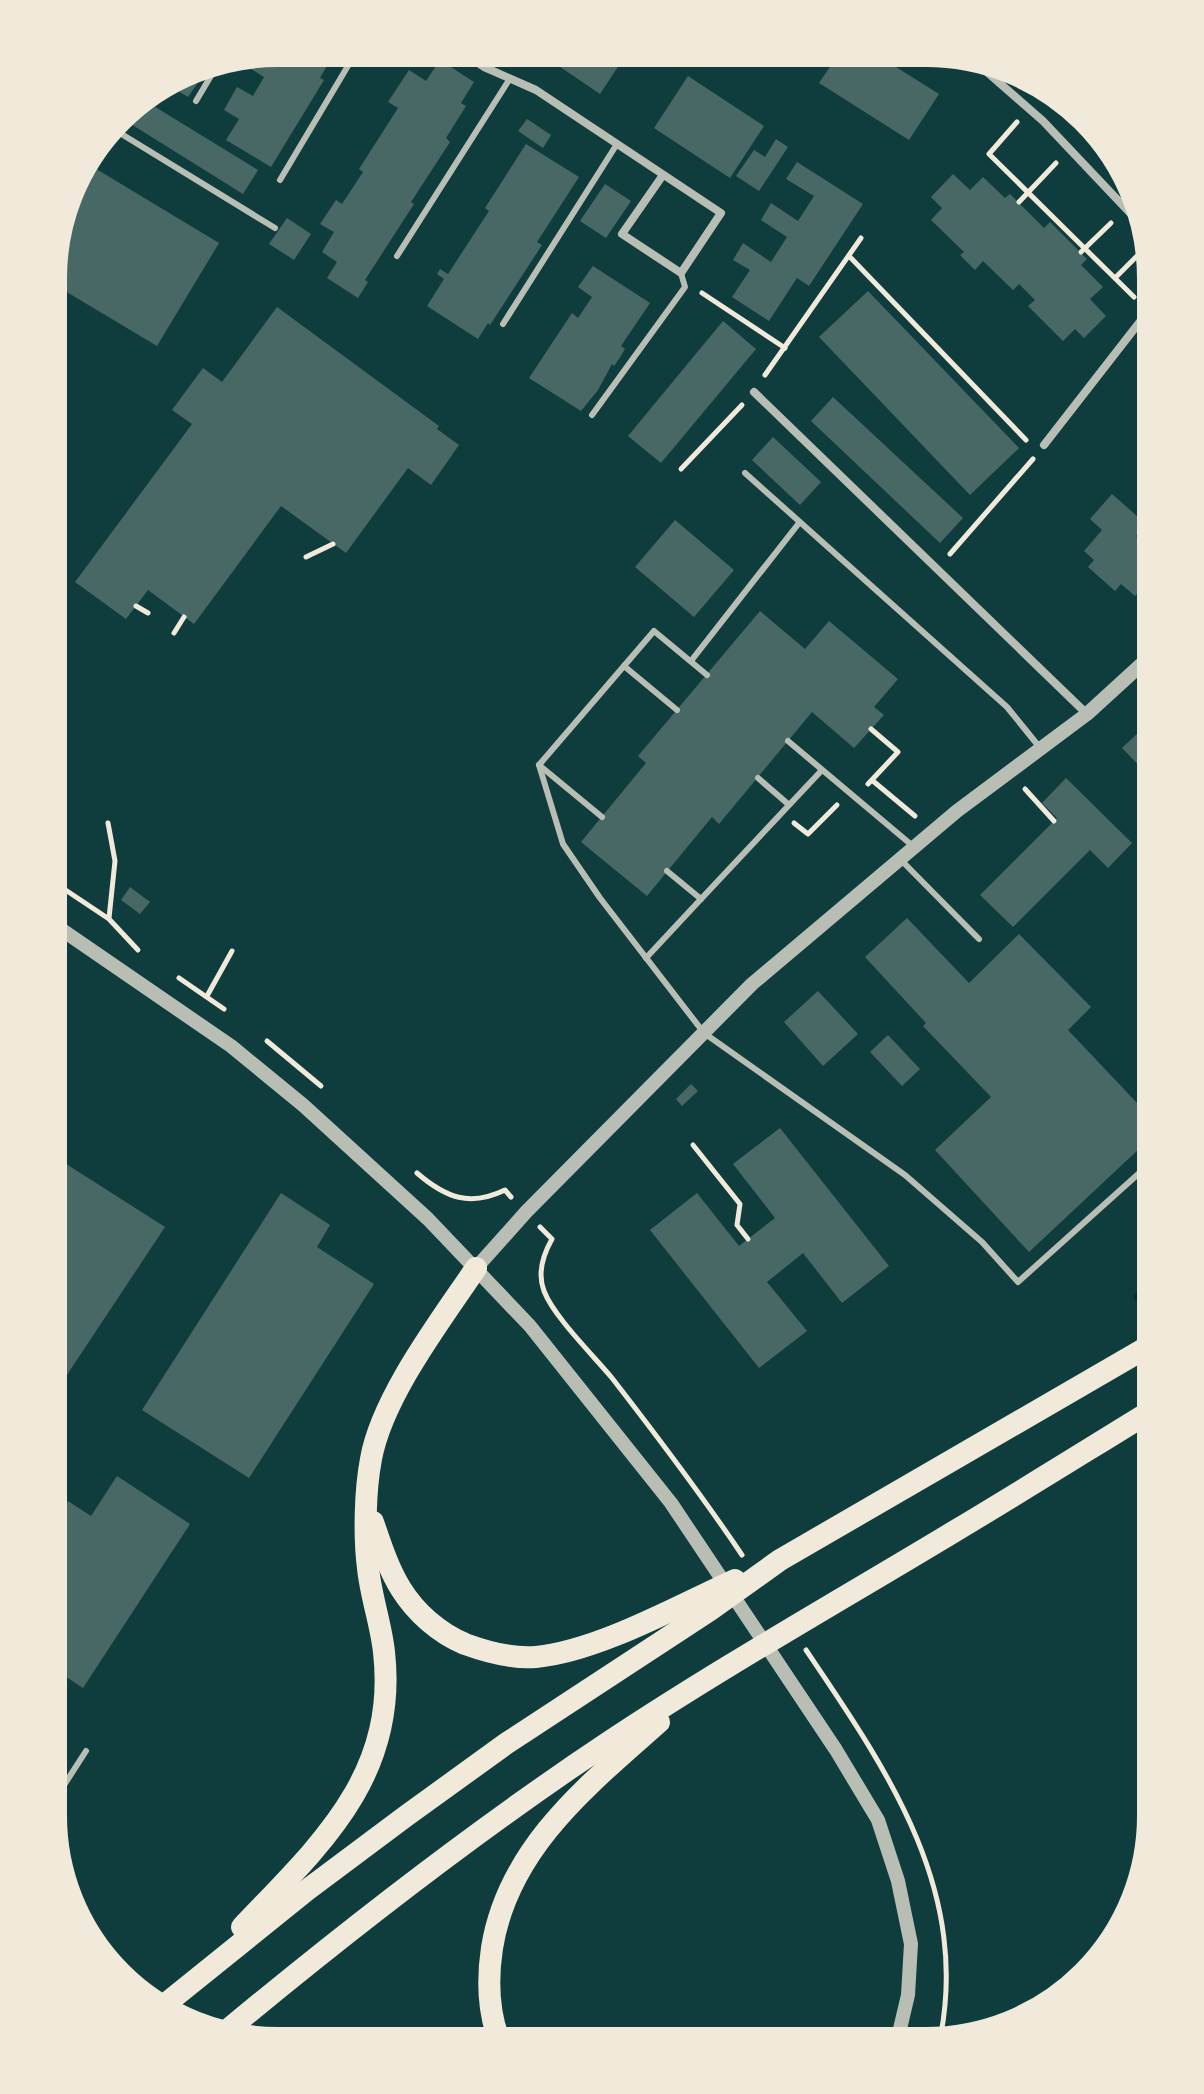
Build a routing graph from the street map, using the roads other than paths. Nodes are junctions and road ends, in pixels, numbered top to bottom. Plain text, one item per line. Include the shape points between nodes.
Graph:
1 (350, 62) edge
2 (478, 62) edge
3 (985, 70) edge
4 (213, 72) edge
5 (509, 80) junction
6 (196, 101) dead end
7 (119, 133) edge
8 (617, 144) junction
9 (663, 175) junction
10 (280, 180) dead end
11 (1133, 216) edge
12 (275, 228) dead end
13 (397, 256) dead end
14 (683, 277) junction
15 (1142, 322) edge
16 (503, 324) dead end
17 (754, 392) road end
18 (592, 415) dead end
19 (1041, 449) road end
20 (745, 473) dead end
21 (799, 523) junction
22 (691, 661) junction
23 (624, 666) junction
24 (1142, 666) edge
25 (1137, 671) junction
26 (707, 675) dead end
27 (1142, 676) edge
28 (677, 710) dead end
29 (1087, 714) junction
30 (788, 741) dead end
31 (1042, 750) junction
32 (539, 765) junction
33 (822, 770) junction
34 (758, 778) dead end
35 (788, 804) junction
36 (602, 817) dead end
37 (914, 847) junction
38 (900, 858) junction
39 (667, 871) dead end
40 (701, 899) junction
41 (62, 930) edge
42 (979, 939) dead end
43 (646, 958) junction
44 (704, 1033) junction
45 (1142, 1171) edge
46 (476, 1268) junction
47 (1142, 1350) edge
48 (1142, 1417) edge
49 (368, 1507) junction
50 (780, 1560) junction
51 (711, 1676) junction
52 (86, 1751) dead end
53 (62, 1788) edge
54 (183, 1989) junction
55 (168, 2002) edge
56 (232, 2027) edge
57 (497, 2032) edge
58 (899, 2032) edge

1 - 10 lane
2 - 5 street
3 - 11 street via 1071,149
4 - 6 lane
5 - 8 street via 536,90
5 - 13 lane
7 - 12 lane
8 - 9 street
8 - 16 lane
9 - 14 street via 721,213
9 - 14 street via 622,234
14 - 18 lane via 685,287
15 - 19 street
17 - 29 street
20 - 21 lane
21 - 22 lane
21 - 31 lane via 1007,707
22 - 23 lane via 654,631
22 - 26 lane
23 - 28 lane
23 - 32 lane
24 - 25 street
25 - 27 lane
25 - 29 street
29 - 31 street
30 - 33 lane
31 - 37 street
32 - 36 lane
32 - 43 lane via 563,844
33 - 35 lane
33 - 37 lane
34 - 35 lane
35 - 40 lane
37 - 38 street
38 - 42 lane
38 - 44 street via 752,984
39 - 40 lane
40 - 43 lane
41 - 46 street via 231,1046 303,1105
43 - 44 lane
44 - 45 lane via 905,1175 982,1242 1018,1282
44 - 46 street
46 - 49 highway via 380,1427 371,1458
46 - 58 street via 530,1326 671,1503 878,1820 911,1944
47 - 50 highway
48 - 51 highway
49 - 50 highway via 388,1564 414,1607 456,1640 512,1656 583,1647
49 - 54 highway via 368,1568 385,1687 378,1745 367,1774 329,1831
50 - 54 highway via 444,1788
51 - 56 highway via 451,1852
51 - 57 highway via 575,1799 527,1855 496,1923 489,2003
52 - 53 lane
54 - 55 highway

